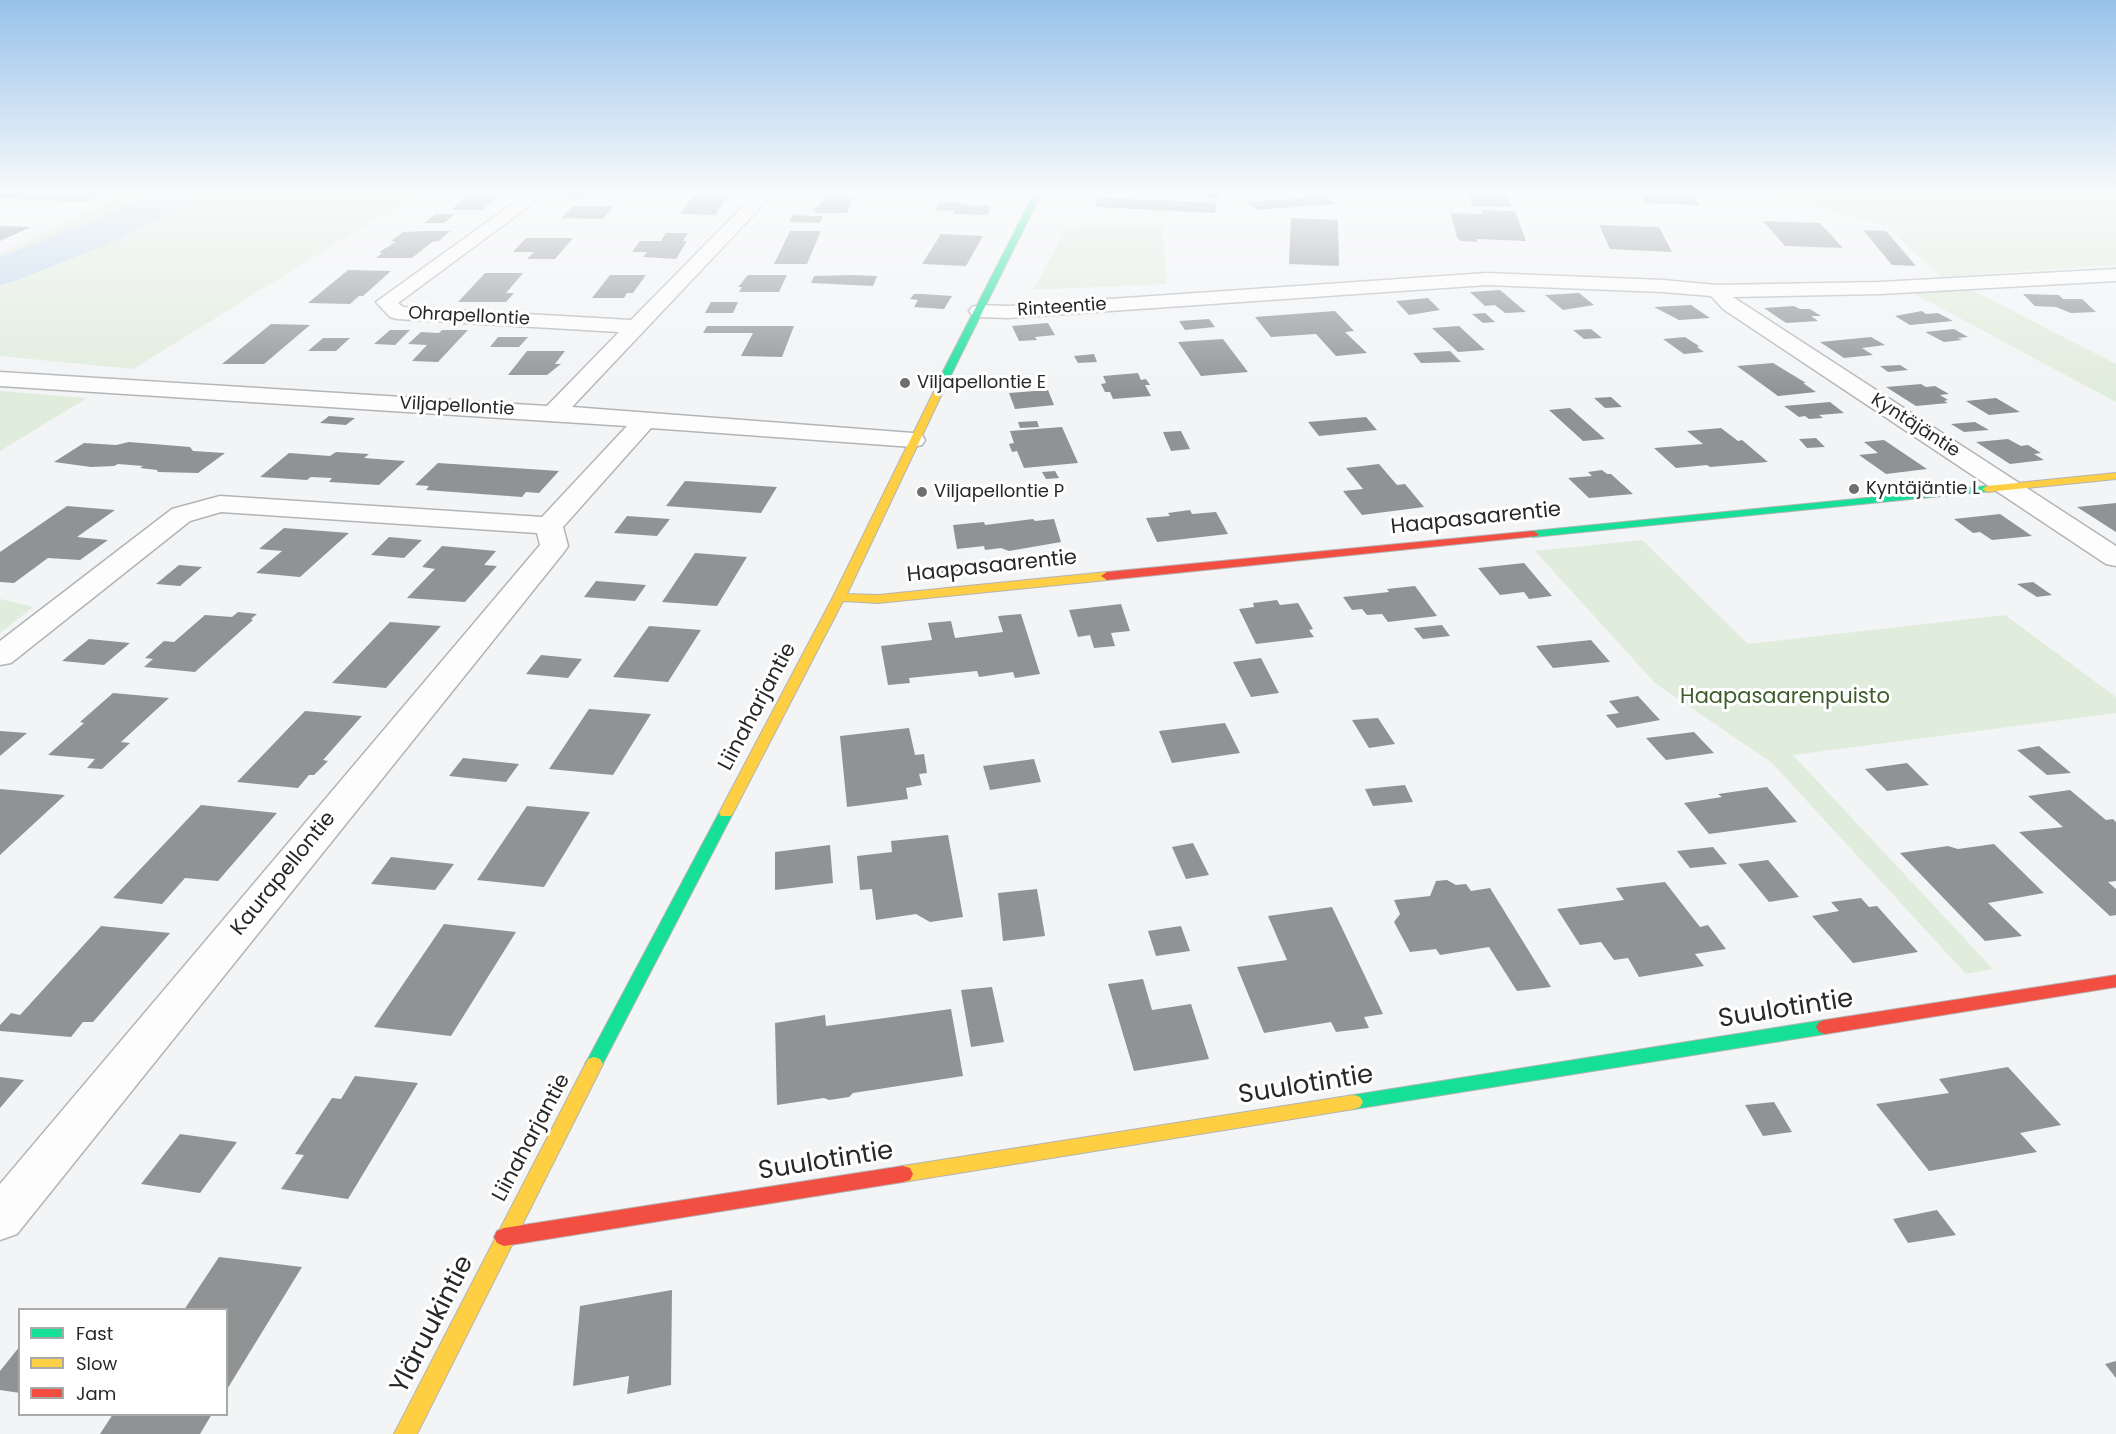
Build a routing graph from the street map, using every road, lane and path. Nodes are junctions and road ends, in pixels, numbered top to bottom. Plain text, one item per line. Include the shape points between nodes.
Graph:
1 (446, 259) edge
2 (702, 259) edge
3 (1005, 259) edge
4 (2116, 275) edge
5 (1717, 291) junction
6 (979, 311) junction
7 (636, 327) junction
8 (0, 379) edge
9 (553, 413) junction
10 (644, 421) junction
11 (913, 440) junction
12 (2116, 476) edge
13 (2008, 486) junction
14 (549, 526) junction
15 (2116, 558) edge
16 (839, 597) junction
17 (0, 656) edge
18 (2116, 981) edge
19 (0, 1219) edge
20 (504, 1236) junction
21 (405, 1434) edge

1 - 7 street, Ohrapellontie via 386,302 397,313
2 - 7 street
3 - 6 street, Liinaharjantie
4 - 5 street, Rinteentie via 1880,288
5 - 6 street, Rinteentie via 1487,279
5 - 13 street, Kyntäjäntie via 1730,305
6 - 11 street, Liinaharjantie
7 - 9 street
8 - 9 street, Viljapellontie
9 - 10 street, Viljapellontie
10 - 11 street, Viljapellontie
10 - 14 street
11 - 16 street, Liinaharjantie
12 - 13 street, Haapasaarentie
13 - 15 street, Kyntäjäntie
13 - 16 street, Haapasaarentie via 878,599
14 - 17 street via 220,504 181,515
14 - 19 street, Kaurapellontie via 554,546
16 - 20 street, Liinaharjantie
18 - 20 street, Suulotintie
20 - 21 street, Yläruukintie

